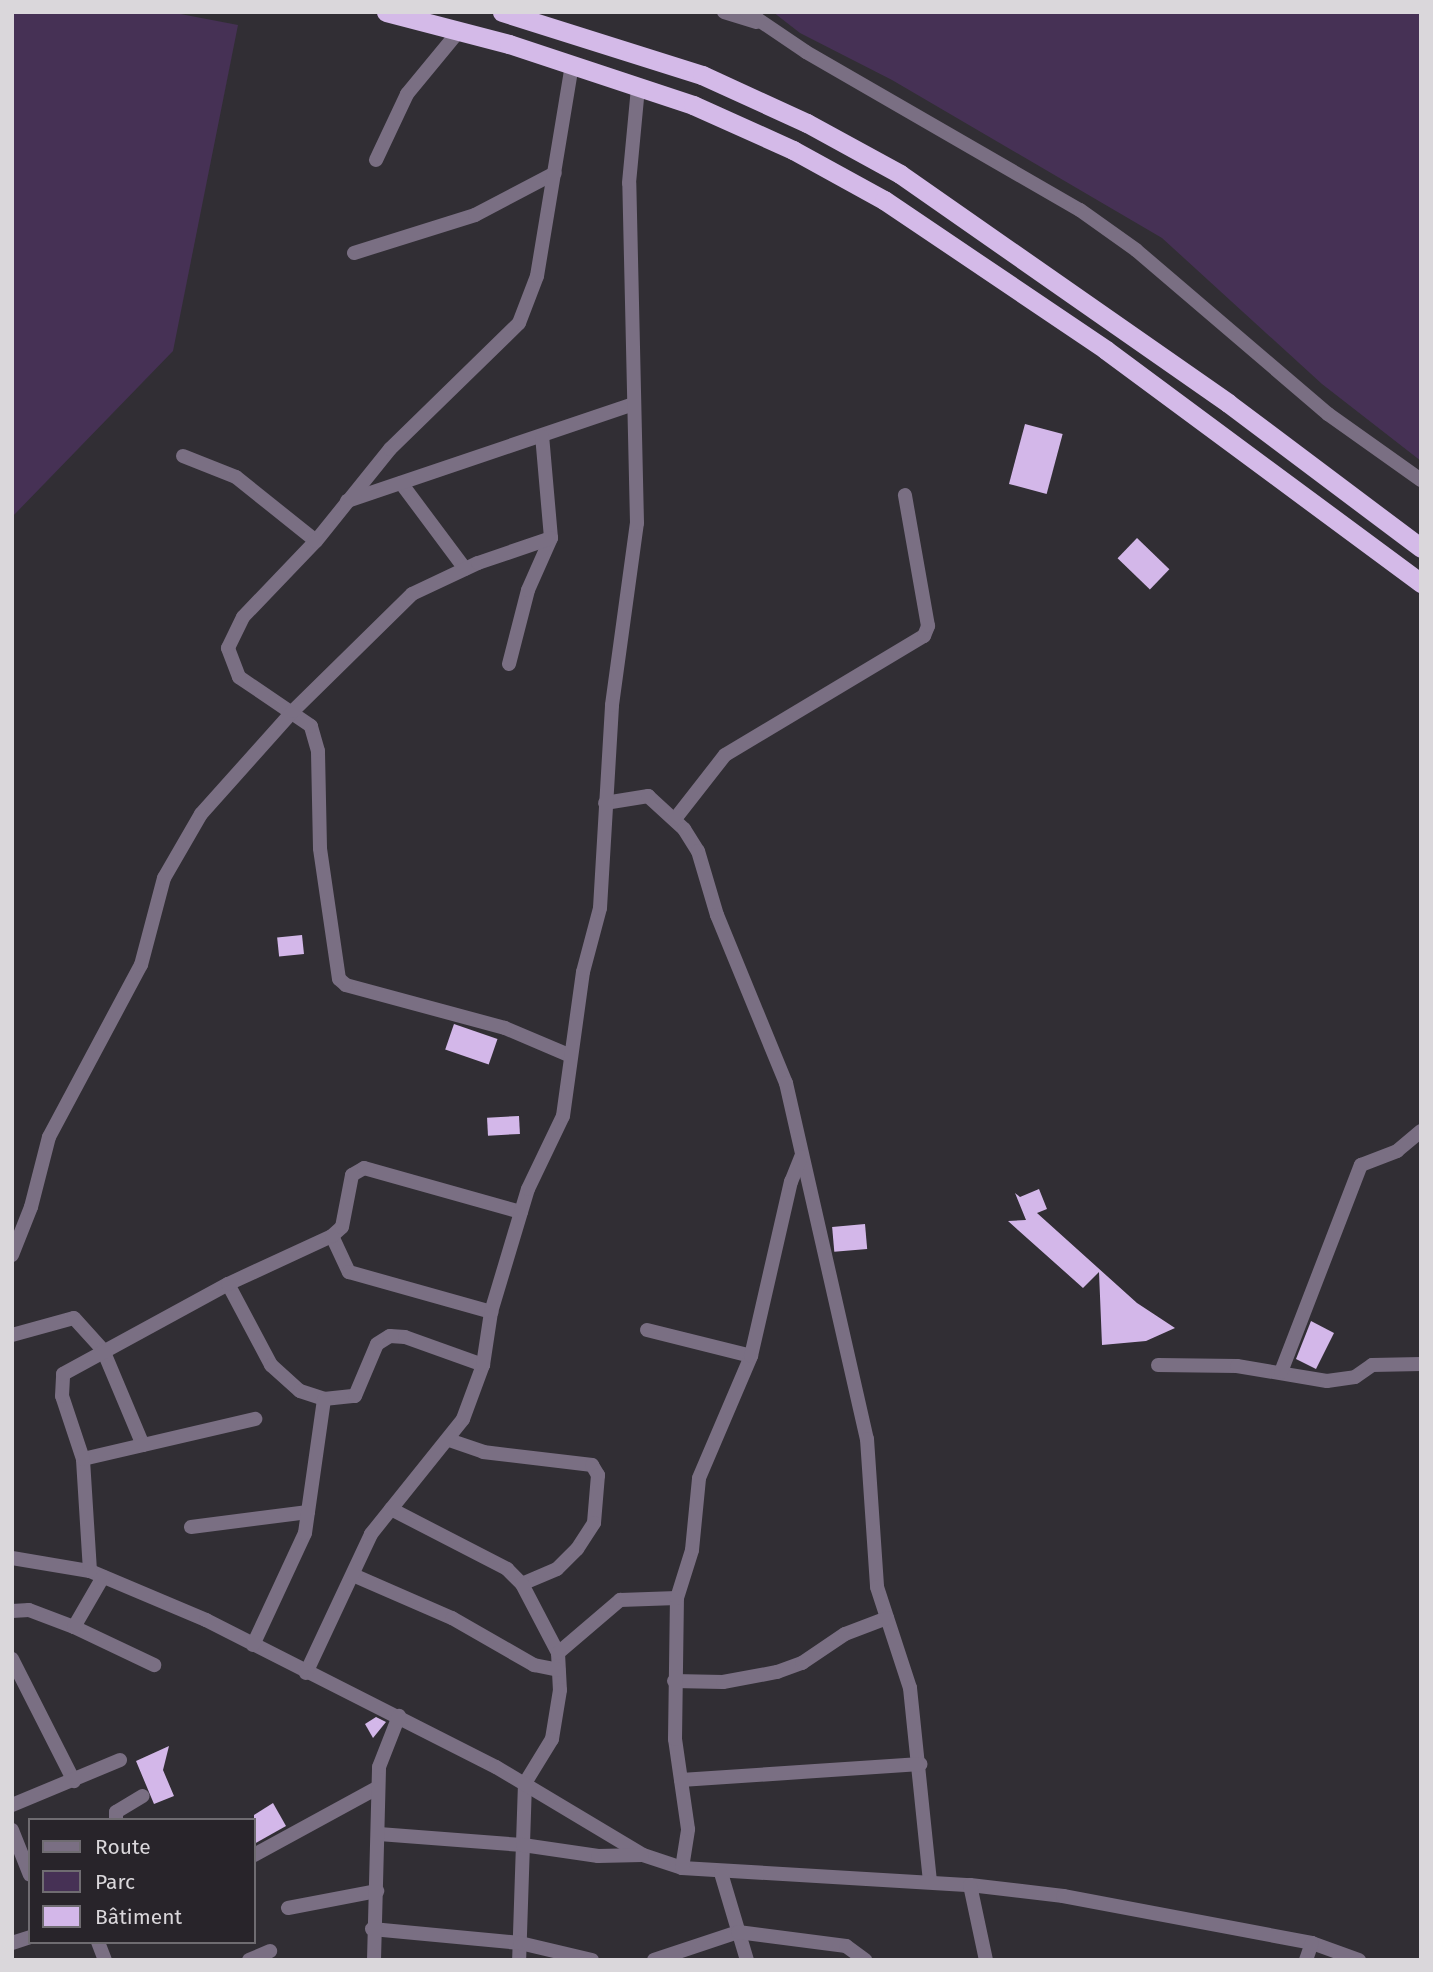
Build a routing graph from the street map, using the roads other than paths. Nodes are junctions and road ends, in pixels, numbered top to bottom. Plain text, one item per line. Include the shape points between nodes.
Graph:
1 (386, 12) edge
2 (502, 12) edge
3 (724, 12) edge
4 (747, 12) edge
5 (762, 24) junction
6 (459, 31) junction
7 (572, 64) junction
8 (638, 87) junction
9 (376, 160) dead end
10 (555, 173) junction
11 (354, 253) dead end
12 (634, 404) junction
13 (542, 436) junction
14 (183, 456) dead end
15 (1421, 480) edge
16 (401, 483) junction
17 (905, 495) dead end
18 (344, 502) junction
19 (551, 538) junction
20 (316, 541) junction
21 (1421, 548) edge
22 (465, 569) junction
23 (1421, 583) edge
24 (509, 663) dead end
25 (293, 711) junction
26 (605, 803) junction
27 (675, 819) junction
28 (571, 1056) junction
29 (1421, 1131) edge
30 (801, 1157) junction
31 (521, 1212) junction
32 (332, 1236) junction
33 (12, 1255) edge
34 (228, 1284) junction
35 (491, 1312) junction
36 (647, 1330) dead end
37 (12, 1335) edge
38 (103, 1350) junction
39 (751, 1356) junction
40 (1421, 1364) edge
41 (483, 1365) junction
42 (1158, 1365) dead end
43 (1281, 1372) junction
44 (324, 1399) junction
45 (254, 1419) dead end
46 (449, 1440) junction
47 (143, 1445) junction
48 (83, 1459) junction
49 (391, 1509) junction
50 (308, 1512) junction
51 (191, 1527) dead end
52 (12, 1558) edge
53 (97, 1574) junction
54 (353, 1575) junction
55 (522, 1584) junction
56 (677, 1598) junction
57 (12, 1611) edge
58 (887, 1618) junction
59 (74, 1627) junction
60 (253, 1644) junction
61 (558, 1653) junction
62 (12, 1659) edge
63 (154, 1665) dead end
64 (559, 1670) junction
65 (306, 1673) junction
66 (674, 1681) junction
67 (19, 1695) edge
68 (399, 1716) junction
69 (120, 1760) dead end
70 (920, 1764) junction
71 (681, 1780) junction
72 (74, 1781) junction
73 (525, 1783) junction
74 (377, 1788) junction
75 (143, 1796) dead end
76 (12, 1805) edge
77 (116, 1818) edge
78 (12, 1830) edge
79 (379, 1834) junction
80 (523, 1845) junction
81 (256, 1854) edge
82 (643, 1855) junction
83 (682, 1868) junction
84 (28, 1870) edge
85 (721, 1873) junction
86 (930, 1882) junction
87 (970, 1885) junction
88 (377, 1891) junction
89 (288, 1909) dead end
90 (372, 1929) junction
91 (738, 1932) junction
92 (520, 1943) junction
93 (1312, 1943) junction
94 (270, 1951) dead end
95 (249, 1960) edge
96 (374, 1960) edge
97 (519, 1960) edge
98 (592, 1960) edge
99 (654, 1960) edge
100 (747, 1960) edge
101 (865, 1960) edge
102 (986, 1960) edge
103 (1306, 1960) edge
104 (1359, 1960) edge

1 - 6 highway
2 - 21 highway via 702,75 807,123 900,174 1228,403
3 - 5 street
4 - 5 street
5 - 15 street via 1080,210 1136,250 1328,414
6 - 7 highway
6 - 9 street via 407,94
7 - 8 highway
7 - 10 street
8 - 12 street via 629,184
8 - 23 highway via 693,105 793,150 935,231 1106,350
10 - 11 street via 475,215
10 - 18 street via 537,276 519,323 390,449
12 - 13 street
12 - 26 street via 637,523 612,705
13 - 16 street
13 - 19 street
14 - 20 street via 236,477
16 - 18 street
16 - 22 street
17 - 27 street via 928,626 924,636 725,755
18 - 20 street
19 - 22 street
19 - 24 street via 528,590
20 - 25 street via 243,617 228,648 230,665 239,677
22 - 25 street via 412,594
25 - 28 street via 311,726 318,751 320,848 336,938 336,975 346,985 472,1017
25 - 33 street via 201,814 164,878 141,965 49,1137 31,1207
26 - 27 street via 648,796
26 - 28 street via 600,908 583,972
27 - 30 street via 698,851 717,915 767,1032 786,1083
28 - 31 street via 563,1116
29 - 43 street via 1397,1151 1361,1165
30 - 39 street via 791,1182
30 - 58 street via 867,1439 877,1587
31 - 32 street via 364,1168 352,1175 342,1227
31 - 35 street
32 - 34 street
32 - 35 street via 349,1272
34 - 38 street
34 - 44 street via 271,1365 300,1391
35 - 41 street
36 - 39 street
37 - 38 street via 74,1318
38 - 47 street
38 - 48 street via 63,1374 61,1384
39 - 56 street via 699,1478 692,1550
40 - 43 street via 1372,1365 1355,1377 1327,1381
41 - 44 street via 405,1337 390,1336 377,1343 355,1396
41 - 46 street
42 - 43 street
44 - 50 street
45 - 47 street
46 - 49 street
46 - 55 street via 482,1452 592,1465 598,1475 594,1523 577,1549 556,1569
47 - 48 street
48 - 53 street
49 - 54 street via 371,1534
49 - 55 street via 487,1556
50 - 51 street
50 - 60 street via 304,1533
52 - 53 street
53 - 59 street
53 - 60 street
54 - 64 street via 452,1618 534,1665
54 - 65 street
55 - 61 street
56 - 61 street via 620,1600 584,1636
56 - 66 street
57 - 59 street via 29,1610
58 - 66 street via 845,1634 802,1663 777,1672 723,1682
58 - 70 street via 910,1688
59 - 63 street
60 - 65 street
61 - 64 street
62 - 67 street
64 - 73 street via 552,1739
65 - 68 street
66 - 71 street
67 - 72 street
68 - 73 street
68 - 74 street via 383,1749
69 - 72 street
70 - 71 street
70 - 86 street
71 - 83 street via 688,1829
72 - 76 street
73 - 80 street
73 - 82 street
74 - 79 street
74 - 81 street
75 - 77 street via 116,1812
78 - 84 street
79 - 80 street
79 - 88 street
80 - 82 street via 598,1856
80 - 92 street
82 - 83 street
83 - 85 street
85 - 86 street
85 - 91 street
86 - 87 street
87 - 93 street via 1063,1896
87 - 102 street
88 - 89 street
88 - 90 street
90 - 92 street
90 - 96 street
91 - 99 street
91 - 100 street
91 - 101 street via 846,1946
92 - 97 street
92 - 98 street
93 - 103 street
93 - 104 street
94 - 95 street

